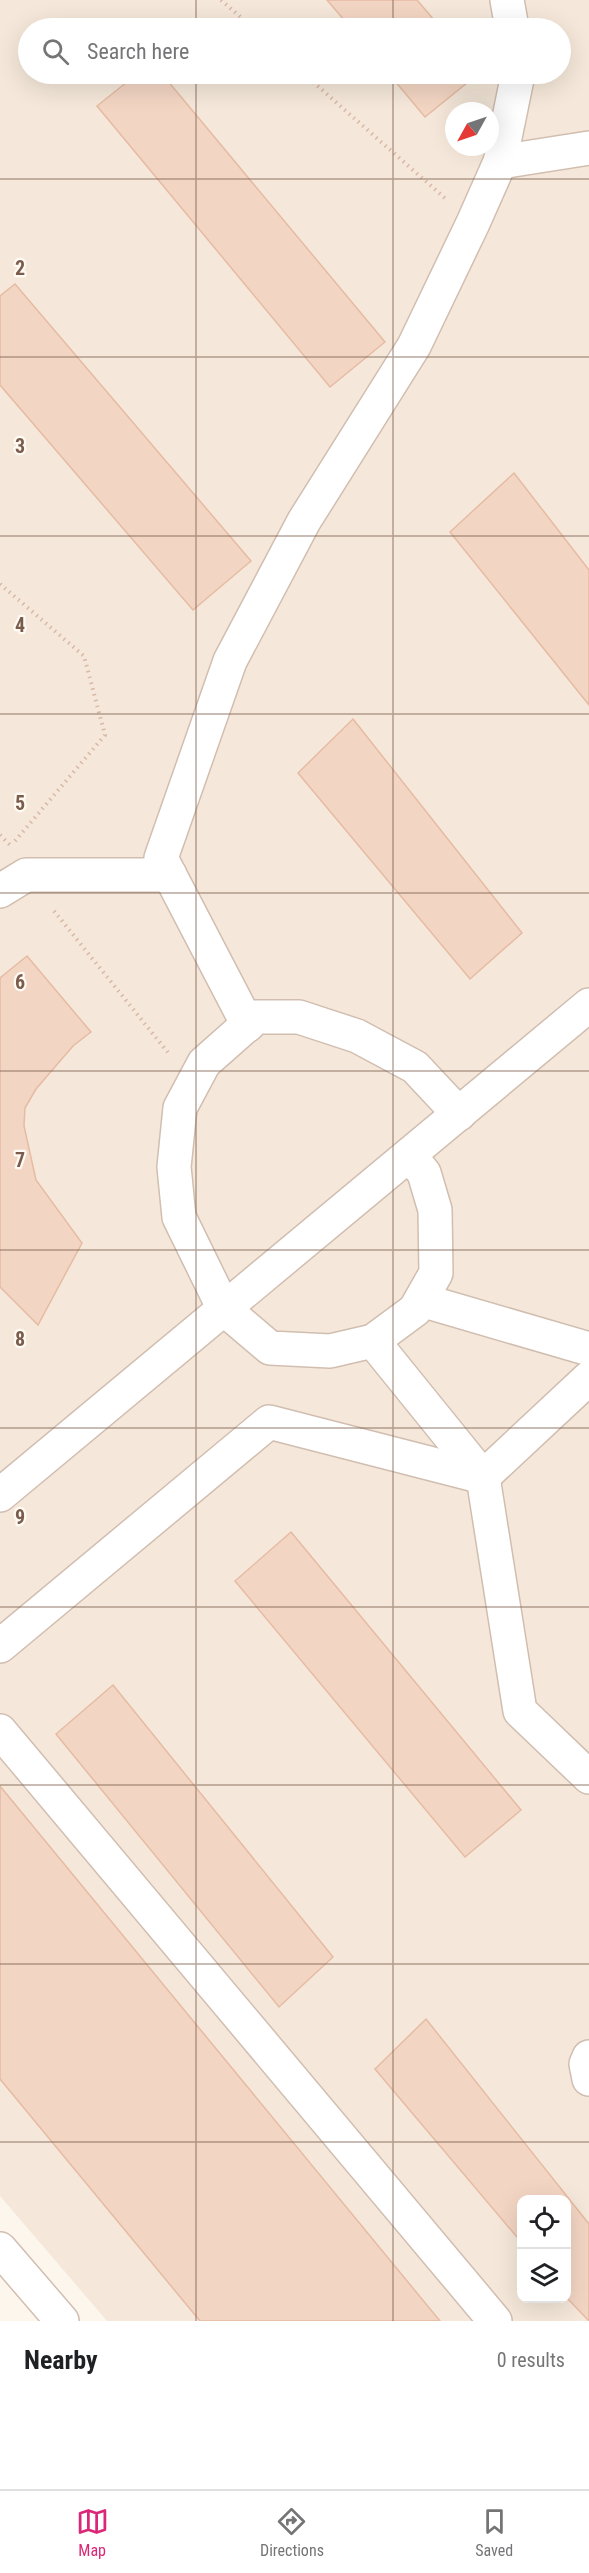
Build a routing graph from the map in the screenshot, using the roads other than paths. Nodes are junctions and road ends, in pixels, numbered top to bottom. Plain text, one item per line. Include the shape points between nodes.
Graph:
1 (507, 0) edge
2 (510, 18) edge
3 (516, 84) edge
4 (589, 148) edge
5 (500, 162) junction
6 (170, 875) junction
7 (13, 883) edge
8 (589, 1005) edge
9 (248, 1025) junction
10 (459, 1113) junction
11 (409, 1155) junction
12 (421, 1300) junction
13 (224, 1309) junction
14 (373, 1341) junction
15 (589, 1349) edge
16 (589, 1378) edge
17 (483, 1477) junction
18 (0, 1495) edge
19 (0, 1646) edge
20 (0, 1731) edge
21 (589, 1777) edge
22 (589, 2057) edge
23 (589, 2079) edge
24 (0, 2249) edge
25 (62, 2321) edge
26 (495, 2321) edge

1 - 2 street
3 - 5 street
4 - 5 street
5 - 6 street via 414,346 304,521 230,662 161,858
6 - 7 street
6 - 9 street
8 - 10 street
9 - 10 street via 256,1017 299,1017 357,1035 415,1067
9 - 13 street via 204,1063 180,1108 174,1167 179,1217
10 - 11 street
11 - 12 street via 424,1173 435,1210 436,1273
11 - 13 street
12 - 14 street via 415,1310
12 - 15 street
13 - 14 street via 270,1348 330,1351
13 - 18 street
14 - 17 street
16 - 17 street
17 - 19 street via 269,1422
17 - 21 street via 520,1711
20 - 26 street
22 - 23 street
24 - 25 street

